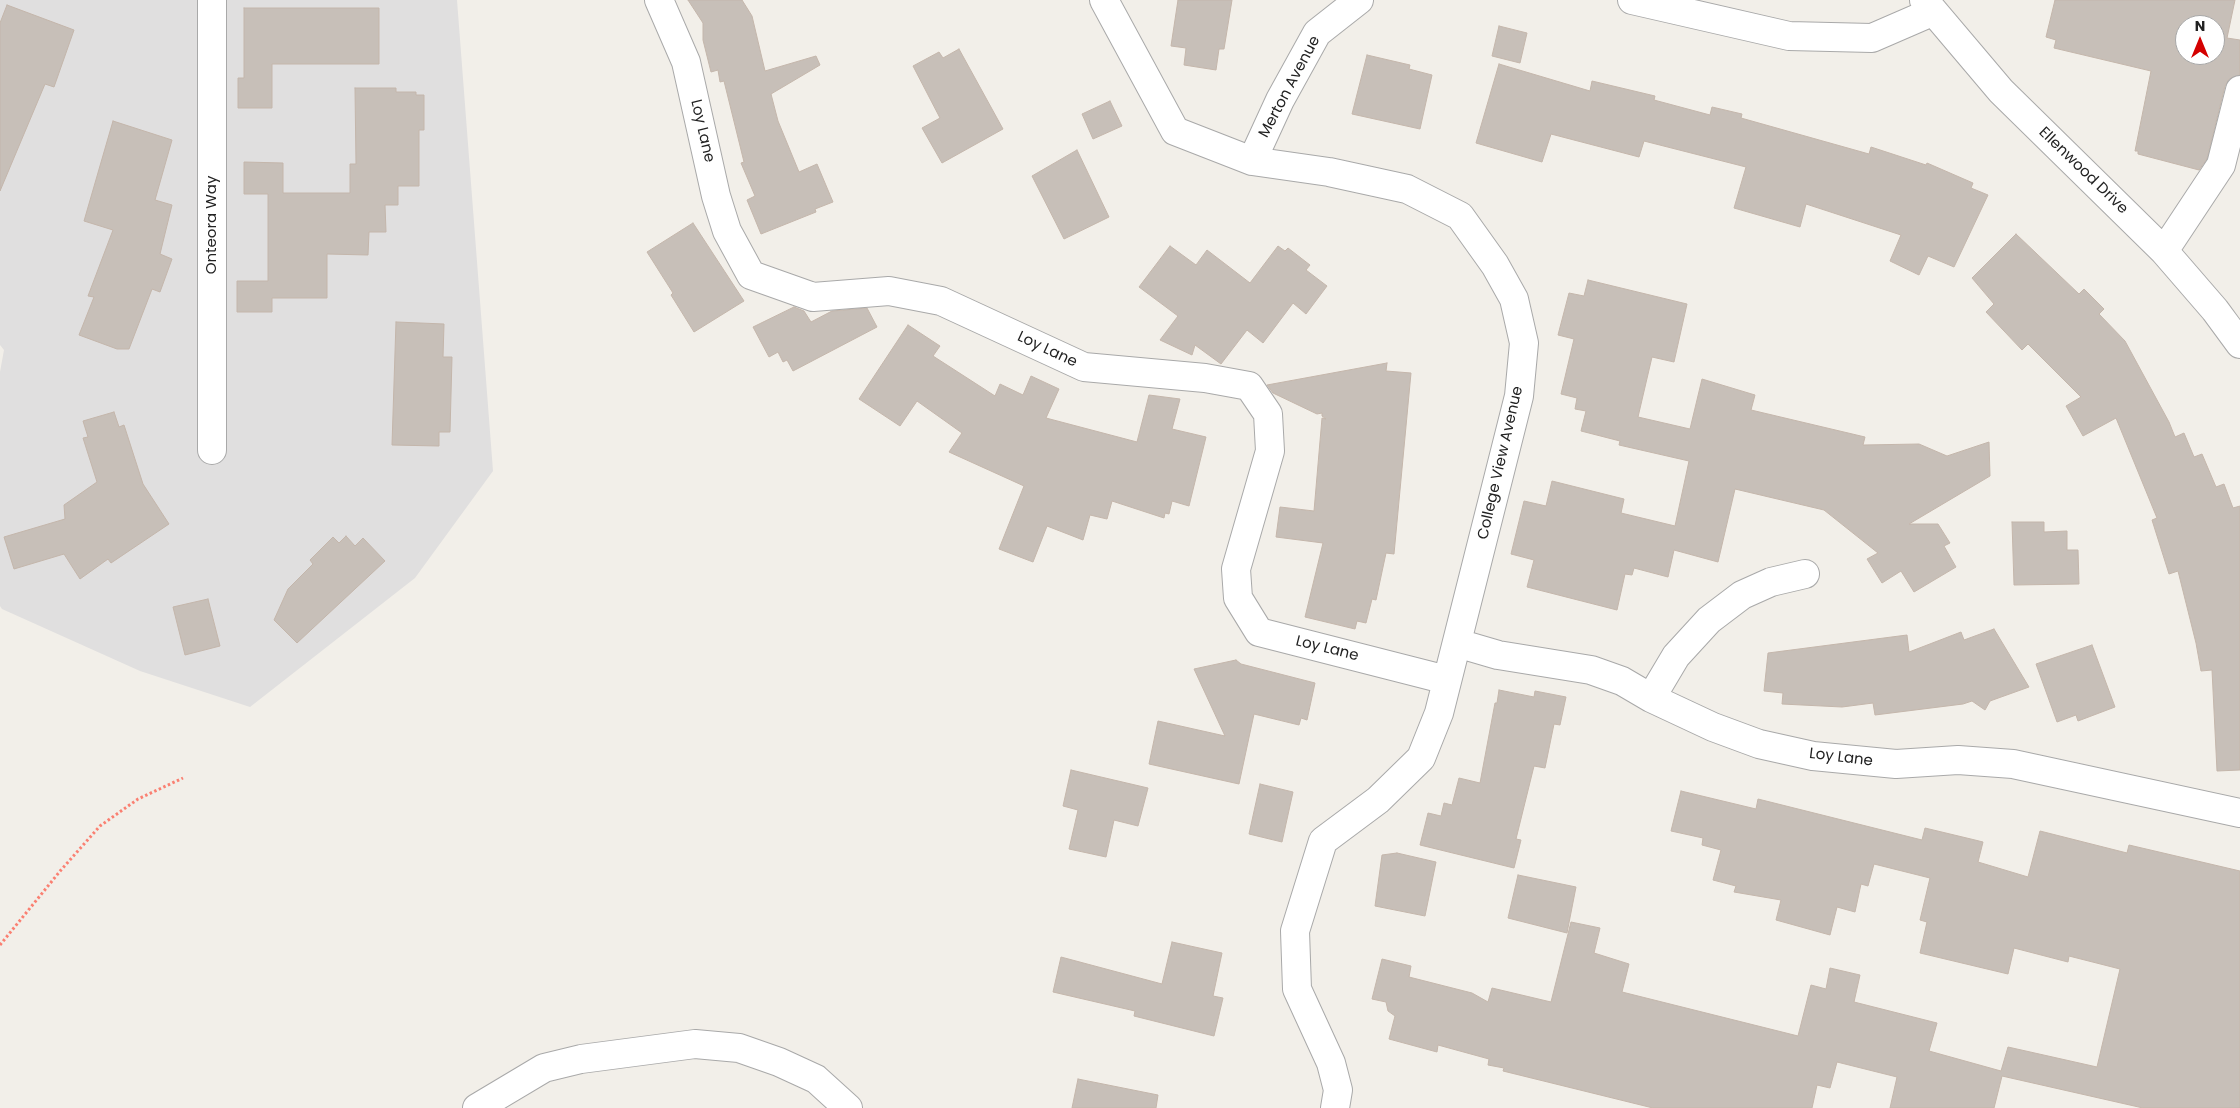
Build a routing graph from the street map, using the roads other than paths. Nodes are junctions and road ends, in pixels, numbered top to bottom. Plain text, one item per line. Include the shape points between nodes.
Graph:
1 (212, 0) edge
2 (659, 0) edge
3 (1104, 0) edge
4 (1359, 0) edge
5 (1632, 0) edge
6 (1928, 6) edge
7 (2240, 90) edge
8 (1252, 161) junction
9 (2164, 251) junction
10 (2240, 344) edge
11 (212, 450) dead end
12 (1805, 574) dead end
13 (1457, 643) junction
14 (1447, 680) junction
15 (1650, 698) junction
16 (2240, 813) edge
17 (477, 1108) edge
18 (848, 1108) edge
19 (1335, 1108) edge

1 - 11 street, Onteora Way
2 - 14 street, Loy Lane via 686,62 727,231 751,275 813,297 889,291 941,301 1084,367 1205,378 1249,386 1268,414 1270,451 1236,569 1238,598 1259,632
3 - 8 street, College View Avenue via 1175,131
4 - 8 street, Merton Avenue via 1317,32
5 - 6 street via 1789,36 1872,38
6 - 9 street, Ellenwood Drive via 2001,91
7 - 9 street via 2221,166
8 - 13 street, College View Avenue via 1329,172 1407,189 1460,216 1495,265 1514,299 1524,343 1519,396
9 - 10 street, Ellenwood Drive
12 - 15 street via 1771,582 1742,595 1709,620 1676,656
13 - 14 street, College View Avenue
13 - 15 street, Loy Lane via 1498,655 1591,670 1622,681
14 - 19 street, College View Avenue via 1439,713 1421,758 1378,800 1323,841 1295,931 1297,989 1331,1063 1338,1090
15 - 16 street, Loy Lane via 1759,744 1813,756 1896,764 1958,760 2013,764
17 - 18 street via 544,1068 581,1059 695,1044 739,1048 779,1062 816,1079

